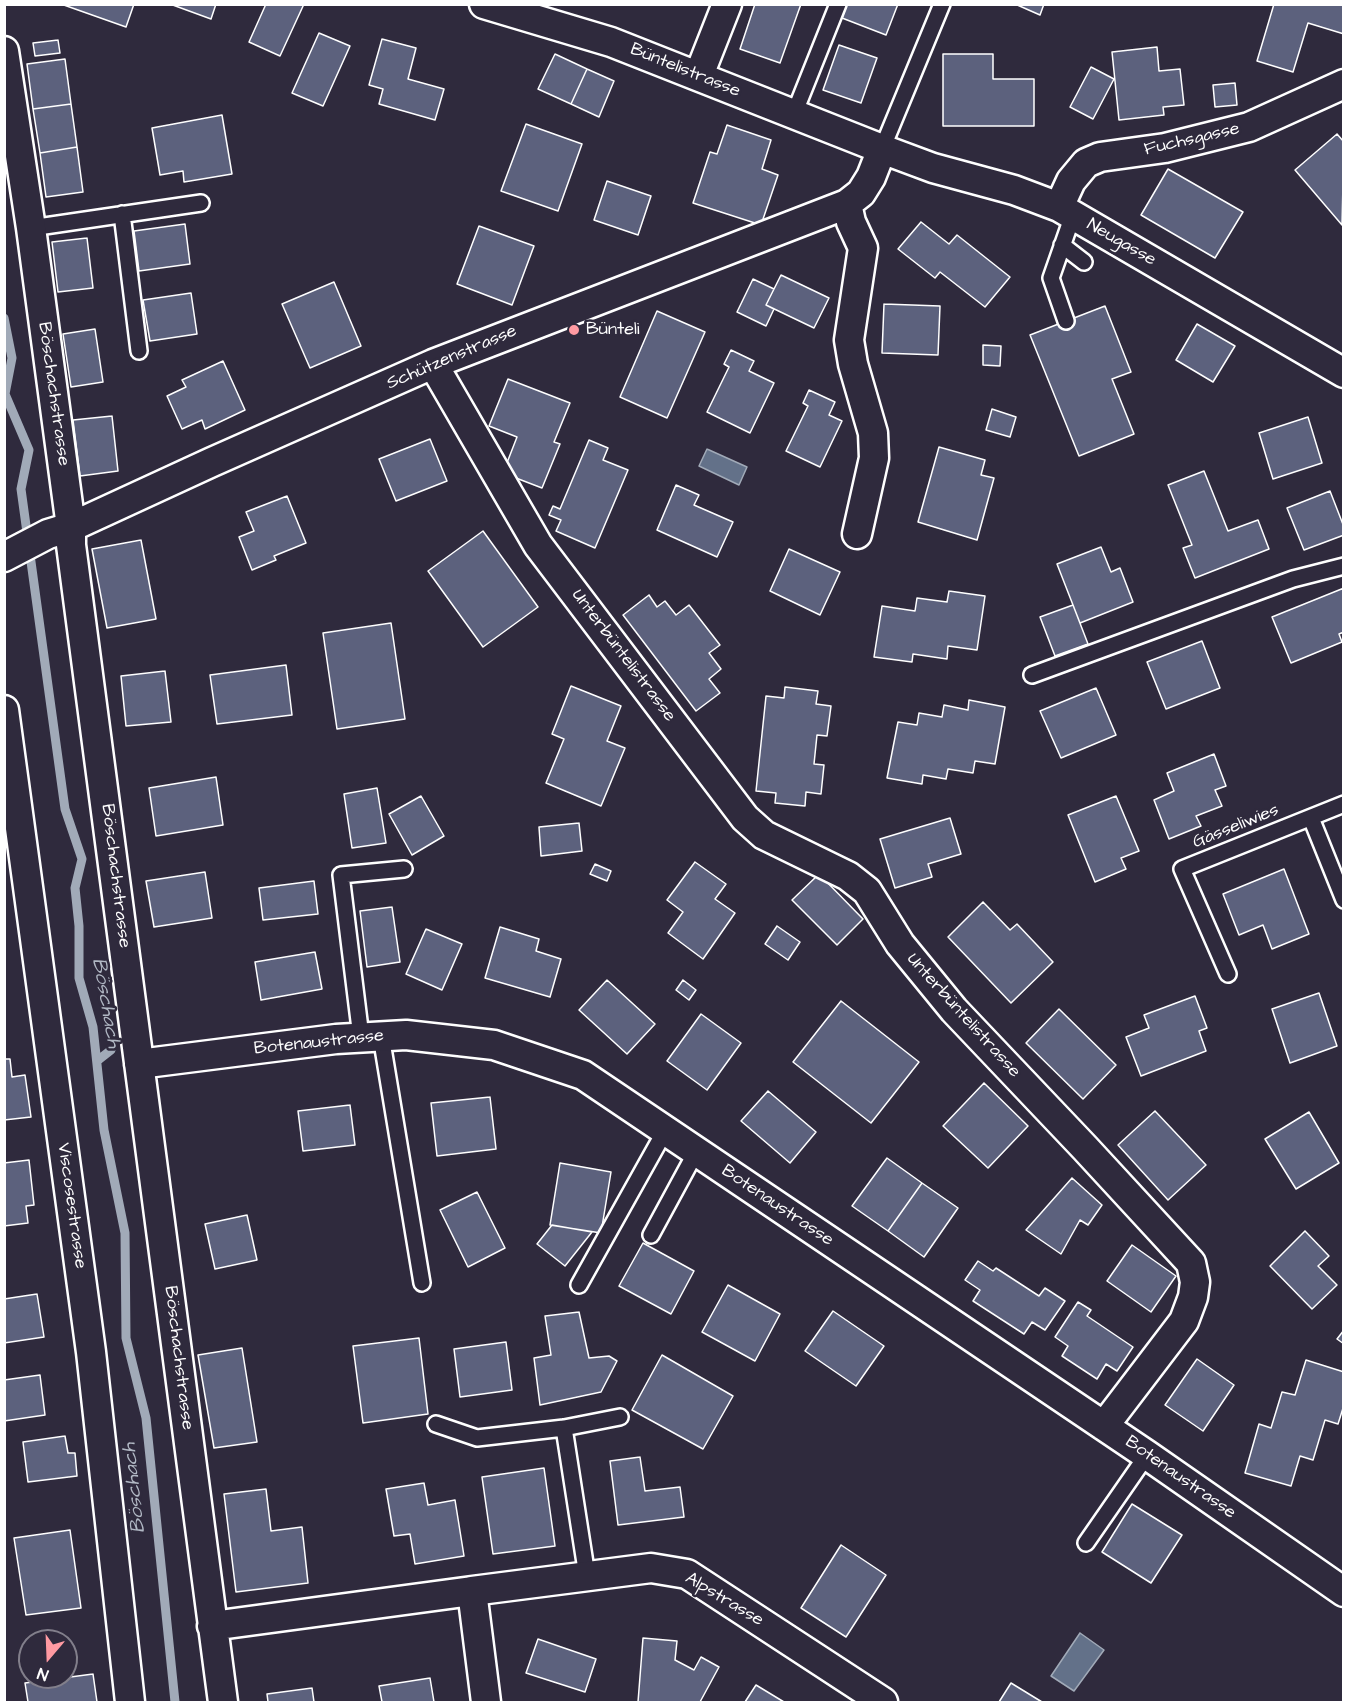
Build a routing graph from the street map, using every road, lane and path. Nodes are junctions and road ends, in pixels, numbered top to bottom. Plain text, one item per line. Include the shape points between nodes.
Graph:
1 (484, 4) edge
2 (727, 4) edge
3 (837, 4) edge
4 (942, 4) edge
5 (4, 51) edge
6 (699, 75) junction
7 (1344, 84) edge
8 (794, 114) junction
9 (882, 149) junction
10 (201, 203) dead end
11 (847, 204) junction
12 (1066, 211) junction
13 (122, 214) junction
14 (31, 228) junction
15 (1062, 245) junction
16 (1084, 262) dead end
17 (1066, 321) dead end
18 (139, 351) dead end
19 (433, 364) junction
20 (1344, 373) edge
21 (59, 531) junction
22 (857, 534) dead end
23 (4, 557) edge
24 (1344, 566) edge
25 (1032, 675) dead end
26 (4, 710) edge
27 (1344, 804) edge
28 (1311, 818) junction
29 (404, 869) dead end
30 (1344, 900) edge
31 (1227, 974) dead end
32 (371, 1037) junction
33 (139, 1064) junction
34 (665, 1131) junction
35 (696, 1152) junction
36 (651, 1235) dead end
37 (422, 1282) dead end
38 (579, 1285) dead end
39 (620, 1417) dead end
40 (436, 1424) dead end
41 (1104, 1426) junction
42 (564, 1428) junction
43 (1147, 1455) junction
44 (1086, 1543) dead end
45 (587, 1576) junction
46 (472, 1591) junction
47 (1344, 1592) edge
48 (212, 1626) junction
49 (130, 1702) edge
50 (223, 1702) edge
51 (486, 1702) edge
52 (883, 1702) edge

1 - 6 street, Büntelistrasse via 611,42
2 - 6 street
3 - 8 lane
4 - 9 lane
5 - 14 street, Böschachstrasse
6 - 8 street, Büntelistrasse
7 - 12 street, Fuchsgasse via 1249,127 1086,163 1071,181
8 - 9 street, Büntelistrasse
9 - 11 street, Schützenstrasse via 861,193
9 - 12 street, Neugasse via 933,168 1014,190
10 - 13 lane
11 - 19 street, Schützenstrasse
11 - 22 street via 863,248 849,340 873,433 874,458
12 - 15 lane
12 - 20 street, Neugasse
13 - 14 lane
13 - 18 lane
14 - 21 street, Böschachstrasse
15 - 16 lane
15 - 17 lane via 1051,278
19 - 21 street, Schützenstrasse
19 - 41 street, Unterbüntelistrasse via 538,545 746,818 764,835 848,876 867,891 900,944 954,1010 1191,1263 1195,1282 1184,1322
21 - 23 street, Schützenstrasse
21 - 33 street, Böschachstrasse via 71,544
24 - 25 lane via 1293,579
26 - 49 street, Viscosestrasse via 91,1352
27 - 28 lane, Gässeliwies
28 - 30 lane
28 - 31 lane, Gässeliwies via 1182,869
29 - 32 lane via 340,875
32 - 33 street, Botenaustrasse
32 - 34 street, Botenaustrasse via 406,1035 494,1045 583,1075
32 - 37 lane
33 - 48 street, Böschachstrasse
34 - 35 street, Botenaustrasse
34 - 38 lane
35 - 36 lane
35 - 41 street, Botenaustrasse
39 - 42 lane
40 - 42 lane via 477,1438
41 - 43 street, Botenaustrasse
42 - 45 lane
43 - 44 lane
43 - 47 street, Botenaustrasse
45 - 46 street, Alpstrasse
45 - 52 street, Alpstrasse via 651,1568 687,1574
46 - 48 street, Alpstrasse
46 - 51 street
48 - 50 street, Böschachstrasse

